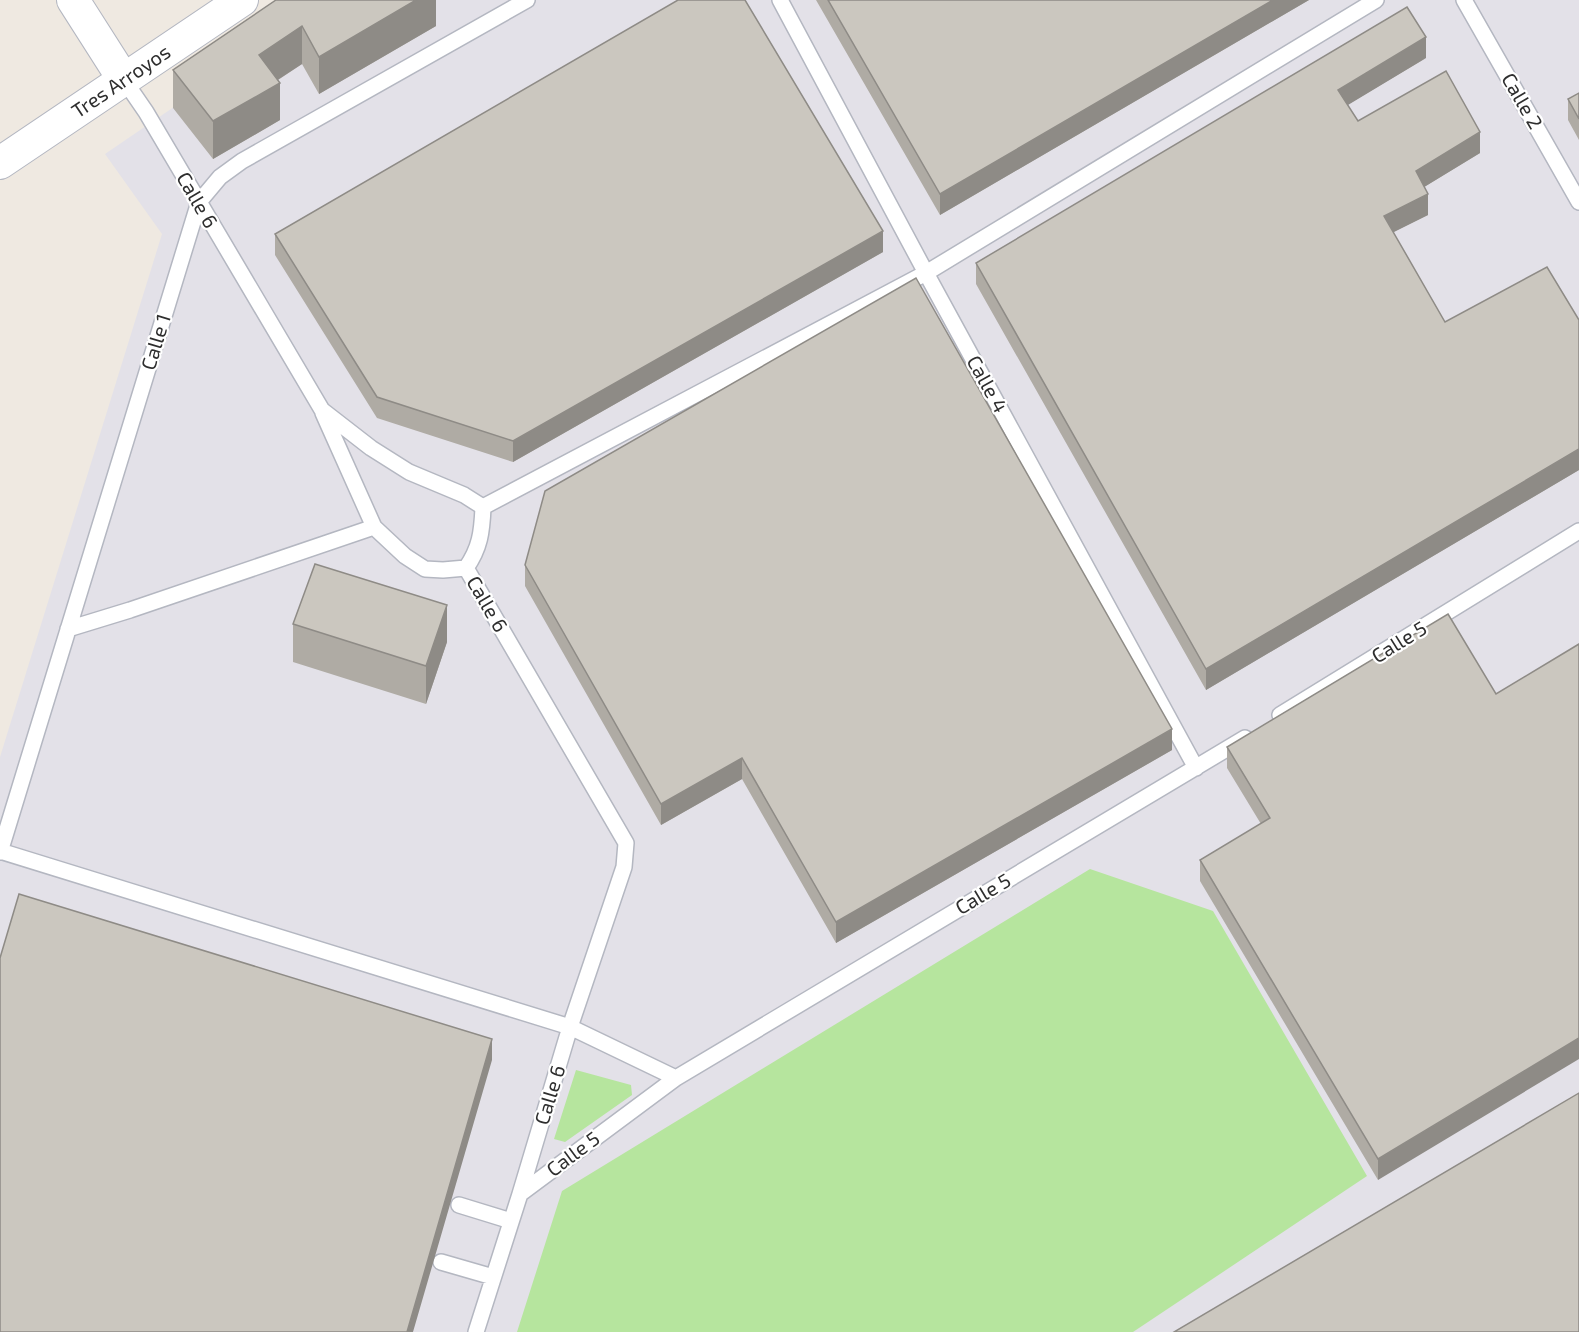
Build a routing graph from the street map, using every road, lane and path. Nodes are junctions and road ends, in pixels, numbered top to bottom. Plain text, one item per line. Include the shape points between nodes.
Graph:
1 (73, 0) edge
2 (242, 0) edge
3 (527, 0) edge
4 (780, 0) edge
5 (1376, 0) edge
6 (1464, 0) edge
7 (124, 80) junction
8 (0, 163) edge
9 (199, 202) junction
10 (1579, 202) edge
11 (926, 273) junction
12 (322, 410) junction
13 (483, 507) junction
14 (374, 527) junction
15 (1579, 531) edge
16 (466, 568) junction
17 (68, 628) junction
18 (1196, 768) junction
19 (0, 851) edge
20 (570, 1027) junction
21 (676, 1078) junction
22 (520, 1194) junction
23 (459, 1205) dead end
24 (512, 1221) junction
25 (441, 1262) dead end
26 (494, 1277) junction
27 (476, 1332) edge

1 - 7 street
2 - 7 street, Tres Arroyos
3 - 9 lane, Calle 1 via 242,161 220,177
4 - 11 lane, Calle 4
5 - 11 lane
6 - 10 lane, Calle 2
7 - 8 street, Tres Arroyos
7 - 9 lane, Calle 6
9 - 12 lane, Calle 6
9 - 17 lane, Calle 1
11 - 13 lane
11 - 18 lane, Calle 4
12 - 13 lane, Calle 6 via 409,472
12 - 14 lane
13 - 16 lane, Calle 6 via 482,530
14 - 16 lane via 405,556 425,568
14 - 17 lane
15 - 18 lane, Calle 5
16 - 20 lane, Calle 6 via 626,843 624,867
17 - 19 lane, Calle 1
18 - 21 lane, Calle 5
19 - 20 lane
20 - 21 lane
20 - 22 lane, Calle 6
21 - 22 lane, Calle 5
22 - 24 lane
23 - 24 lane
24 - 26 lane
25 - 26 lane
26 - 27 lane

